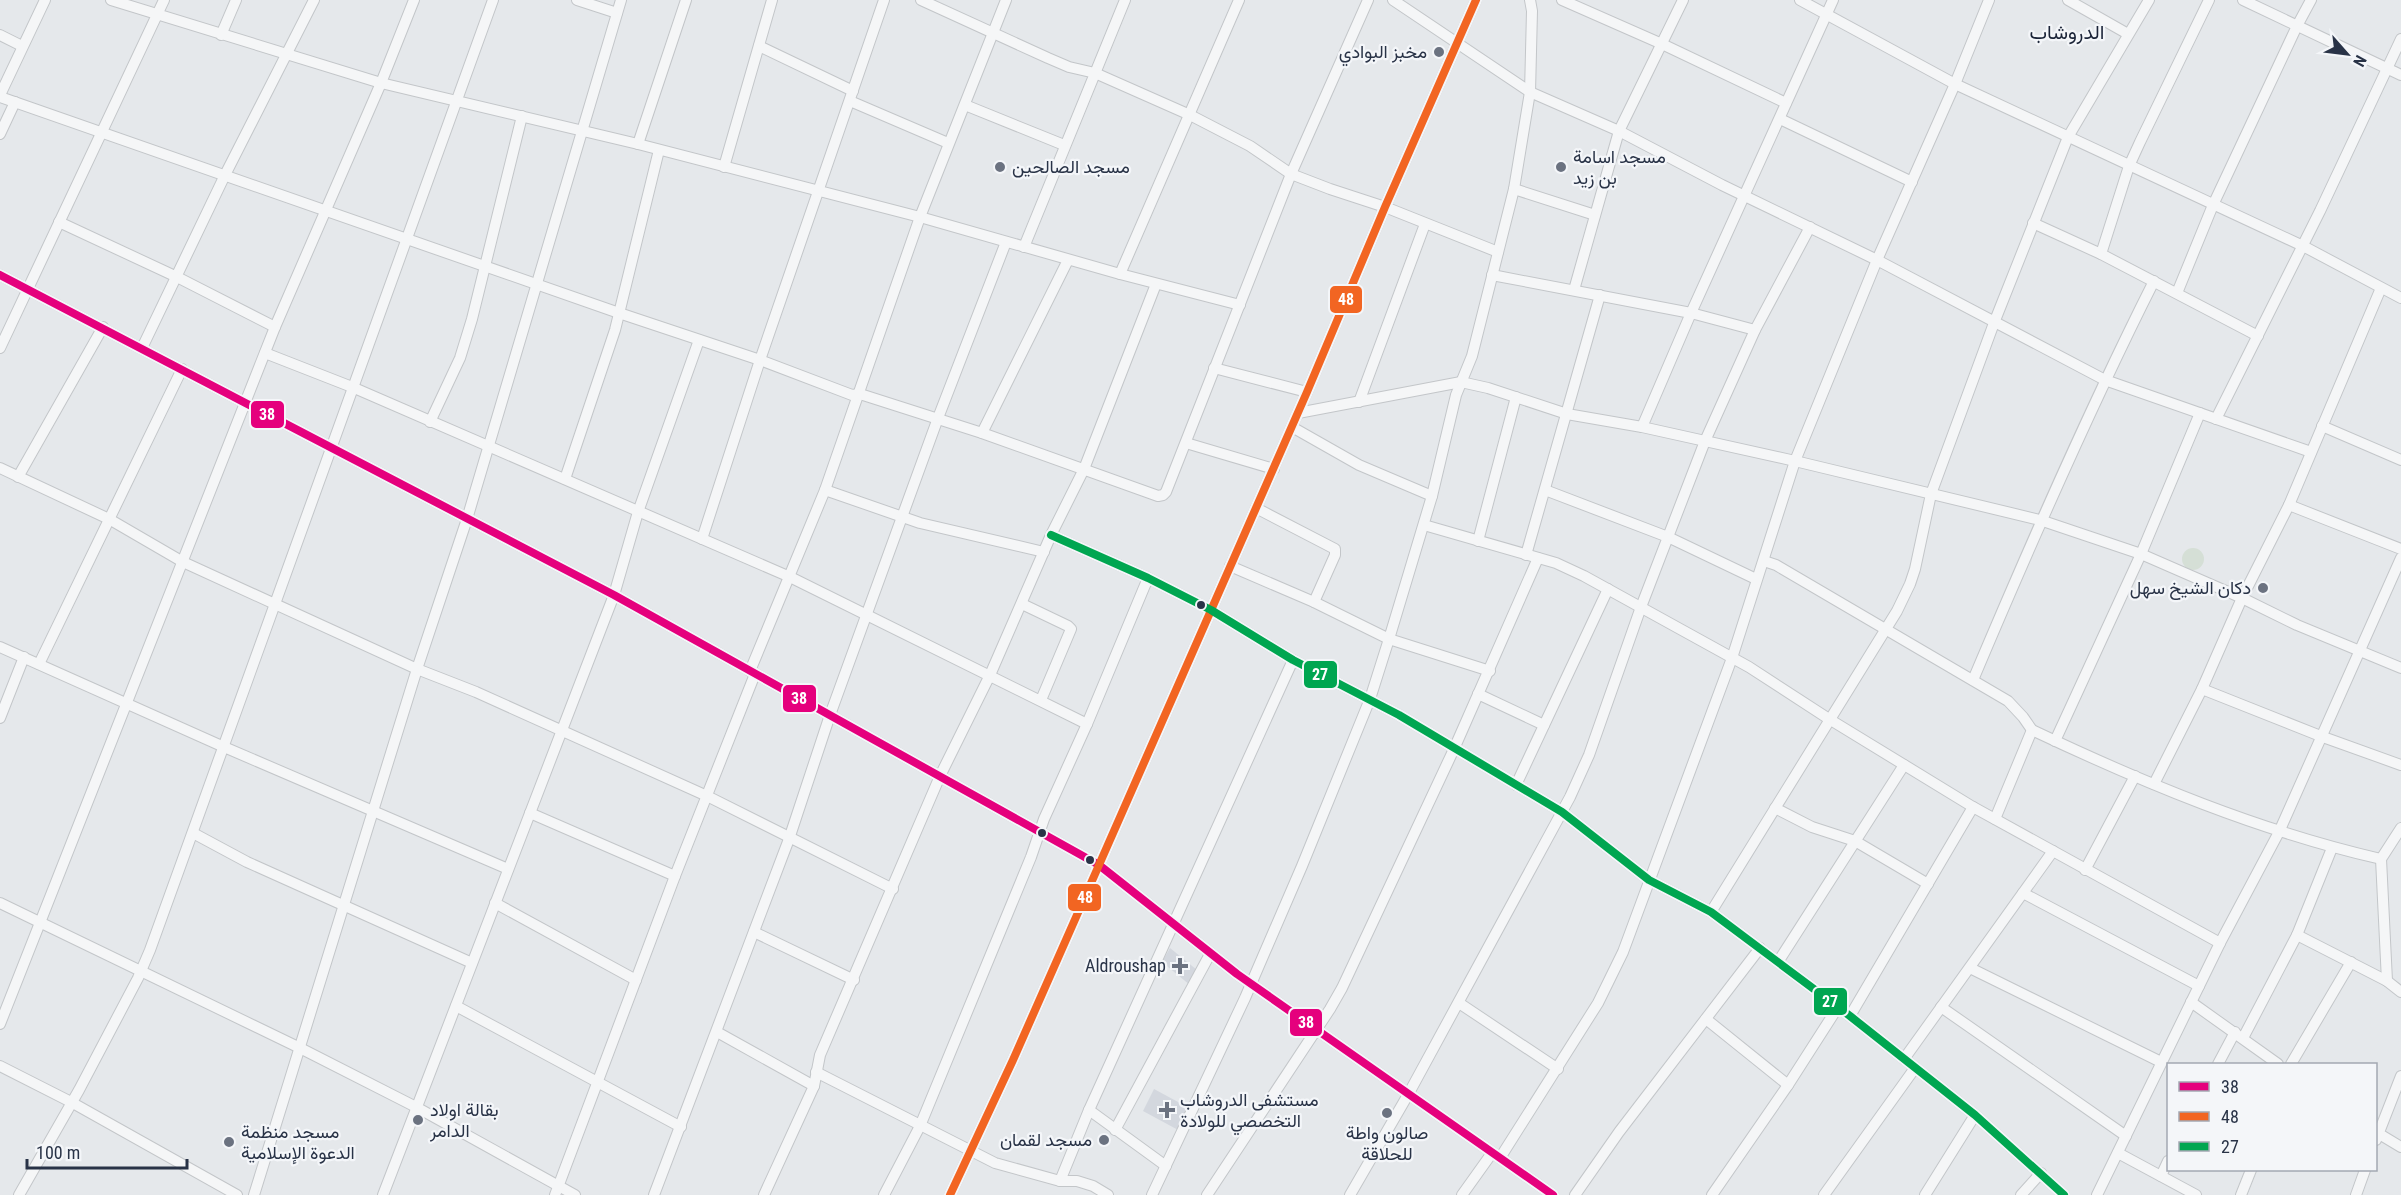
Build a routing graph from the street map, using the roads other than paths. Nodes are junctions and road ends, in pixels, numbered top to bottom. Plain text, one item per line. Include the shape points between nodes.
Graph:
1 (45, 0) edge
2 (111, 0) edge
3 (164, 0) edge
4 (236, 0) edge
5 (314, 0) edge
6 (414, 0) edge
7 (493, 0) edge
8 (577, 0) edge
9 (621, 0) edge
10 (686, 0) edge
11 (772, 0) edge
12 (884, 0) edge
13 (921, 0) edge
14 (1006, 0) edge
15 (1125, 0) edge
16 (1239, 0) edge
17 (1368, 0) edge
18 (1393, 0) edge
19 (1476, 0) edge
20 (1530, 0) edge
21 (1562, 0) edge
22 (1683, 0) edge
23 (1800, 0) edge
24 (1833, 0) edge
25 (1989, 0) edge
26 (2068, 0) edge
27 (2149, 0) edge
28 (2209, 0) edge
29 (2243, 0) edge
30 (2311, 0) edge
31 (158, 13) junction
32 (1827, 13) junction
33 (617, 14) junction
34 (2297, 26) junction
35 (993, 31) junction
36 (221, 34) junction
37 (2128, 34) junction
38 (0, 35) edge
39 (2401, 39) edge
40 (1458, 44) junction
41 (1662, 44) junction
42 (22, 46) junction
43 (759, 46) junction
44 (287, 55) junction
45 (2386, 67) junction
46 (1095, 73) junction
47 (2401, 75) edge
48 (381, 83) junction
49 (1955, 84) junction
50 (1530, 92) junction
51 (0, 96) edge
52 (851, 96) junction
53 (458, 101) junction
54 (15, 102) junction
55 (1786, 103) junction
56 (964, 105) junction
57 (1190, 115) junction
58 (522, 116) junction
59 (1780, 118) junction
60 (582, 130) junction
61 (101, 131) junction
62 (1620, 131) junction
63 (0, 134) edge
64 (2068, 137) junction
65 (638, 144) junction
66 (948, 144) junction
67 (1064, 145) junction
68 (659, 150) junction
69 (2129, 166) junction
70 (724, 167) junction
71 (1291, 174) junction
72 (225, 175) junction
73 (1912, 182) junction
74 (1514, 189) junction
75 (820, 191) junction
76 (1745, 196) junction
77 (2213, 205) junction
78 (1385, 207) junction
79 (326, 211) junction
80 (1595, 214) junction
81 (920, 217) junction
82 (59, 222) junction
83 (2033, 223) junction
84 (1425, 224) junction
85 (1810, 227) junction
86 (407, 238) junction
87 (1006, 242) junction
88 (2303, 246) junction
89 (1024, 247) junction
90 (1498, 252) junction
91 (2101, 254) junction
92 (1068, 260) junction
93 (1877, 260) junction
94 (485, 266) junction
95 (1120, 274) junction
96 (0, 275) edge
97 (1492, 275) junction
98 (177, 277) junction
99 (2154, 281) junction
100 (536, 284) junction
101 (1156, 284) junction
102 (2381, 288) junction
103 (29, 289) junction
104 (1574, 290) junction
105 (2177, 293) junction
106 (1600, 295) junction
107 (2401, 298) edge
108 (1240, 305) junction
109 (619, 313) junction
110 (1691, 313) junction
111 (1994, 324) junction
112 (103, 327) junction
113 (275, 327) junction
114 (1755, 330) junction
115 (2258, 336) junction
116 (699, 340) junction
117 (0, 348) edge
118 (142, 348) junction
119 (265, 353) junction
120 (760, 360) junction
121 (1214, 368) junction
122 (182, 369) junction
123 (2105, 380) junction
124 (1461, 382) junction
125 (352, 387) junction
126 (1307, 392) junction
127 (860, 394) junction
128 (1516, 397) junction
129 (1359, 402) junction
130 (246, 403) junction
131 (1298, 413) junction
132 (2200, 413) junction
133 (1567, 414) junction
134 (938, 418) junction
135 (2216, 419) junction
136 (430, 422) junction
137 (2322, 426) junction
138 (1642, 427) junction
139 (1292, 428) junction
140 (982, 433) junction
141 (1705, 441) junction
142 (1186, 443) junction
143 (488, 447) junction
144 (331, 449) junction
145 (2311, 452) junction
146 (2401, 459) edge
147 (1795, 461) junction
148 (0, 468) edge
149 (1274, 469) junction
150 (1084, 470) junction
151 (18, 477) junction
152 (565, 479) junction
153 (825, 490) junction
154 (1545, 490) junction
155 (1931, 494) junction
156 (1432, 496) junction
157 (2289, 505) junction
158 (1256, 508) junction
159 (638, 512) junction
160 (903, 518) junction
161 (109, 519) junction
162 (467, 519) junction
163 (2040, 520) junction
164 (1424, 525) junction
165 (1051, 535) junction
166 (1668, 537) junction
167 (702, 539) junction
168 (1478, 541) junction
169 (2401, 549) edge
170 (1044, 552) junction
171 (2141, 554) junction
172 (1526, 555) junction
173 (1538, 558) junction
174 (2401, 558) edge
175 (1764, 561) junction
176 (183, 562) junction
177 (1230, 566) junction
178 (790, 577) junction
179 (1148, 578) junction
180 (1756, 579) junction
181 (1608, 589) junction
182 (614, 595) junction
183 (2242, 598) junction
184 (1314, 602) junction
185 (275, 604) junction
186 (1022, 604) junction
187 (1641, 607) junction
188 (1211, 610) junction
189 (868, 615) junction
190 (1885, 628) junction
191 (1389, 639) junction
192 (0, 647) edge
193 (2359, 649) junction
194 (24, 657) junction
195 (1732, 658) junction
196 (1293, 660) junction
197 (39, 664) junction
198 (2401, 668) edge
199 (417, 669) junction
200 (1490, 671) junction
201 (752, 672) junction
202 (990, 675) junction
203 (1973, 680) junction
204 (2202, 689) junction
205 (1478, 694) junction
206 (1370, 699) junction
207 (1041, 700) junction
208 (128, 704) junction
209 (831, 715) junction
210 (0, 717) edge
211 (1829, 719) junction
212 (1088, 724) junction
213 (1544, 725) junction
214 (2032, 730) junction
215 (561, 731) junction
216 (2323, 737) junction
217 (2055, 741) junction
218 (224, 747) junction
219 (1454, 749) junction
220 (1904, 765) junction
221 (2401, 765) edge
222 (940, 776) junction
223 (2135, 776) junction
224 (2154, 784) junction
225 (1516, 785) junction
226 (707, 796) junction
227 (1973, 807) junction
228 (1774, 808) junction
229 (374, 811) junction
230 (1562, 812) junction
231 (530, 813) junction
232 (1995, 819) junction
233 (2401, 828) edge
234 (1038, 832) junction
235 (2279, 832) junction
236 (193, 833) junction
237 (789, 839) junction
238 (1855, 841) junction
239 (2332, 848) junction
240 (2053, 851) junction
241 (2381, 859) junction
242 (1099, 865) junction
243 (508, 869) junction
244 (2085, 870) junction
245 (675, 876) junction
246 (1649, 880) junction
247 (1928, 884) junction
248 (893, 889) junction
249 (2023, 893) junction
250 (0, 903) edge
251 (495, 903) junction
252 (345, 905) junction
253 (1711, 912) junction
254 (40, 923) junction
255 (1174, 926) junction
256 (754, 932) junction
257 (2297, 936) junction
258 (2220, 943) junction
259 (1760, 948) junction
260 (1210, 954) junction
261 (1778, 962) junction
262 (2351, 962) junction
263 (472, 963) junction
264 (1971, 968) junction
265 (142, 970) junction
266 (636, 980) junction
267 (854, 980) junction
268 (2387, 981) junction
269 (1251, 984) junction
270 (2199, 986) junction
271 (2401, 992) edge
272 (2191, 1002) junction
273 (1459, 1003) junction
274 (456, 1006) junction
275 (1838, 1007) junction
276 (1941, 1007) junction
277 (1850, 1016) junction
278 (1706, 1019) junction
279 (0, 1024) edge
280 (1316, 1029) junction
281 (717, 1032) junction
282 (2239, 1035) junction
283 (300, 1048) junction
284 (1904, 1059) junction
285 (2161, 1062) junction
286 (2219, 1063) edge
287 (2275, 1063) edge
288 (2292, 1063) edge
289 (0, 1066) edge
290 (1915, 1068) junction
291 (1558, 1069) junction
292 (816, 1072) junction
293 (2401, 1076) edge
294 (596, 1082) junction
295 (1788, 1085) junction
296 (814, 1086) junction
297 (1409, 1094) junction
298 (71, 1102) junction
299 (416, 1107) junction
300 (1089, 1110) junction
301 (1975, 1115) junction
302 (920, 1126) junction
303 (681, 1127) junction
304 (1115, 1130) junction
305 (2377, 1133) edge
306 (2377, 1135) edge
307 (2126, 1136) junction
308 (2401, 1146) edge
309 (971, 1151) junction
310 (2118, 1153) junction
311 (1496, 1156) junction
312 (2167, 1165) edge
313 (1166, 1166) junction
314 (2250, 1171) edge
315 (2365, 1171) edge
316 (2041, 1173) junction
317 (2161, 1176) junction
318 (1060, 1181) junction
319 (557, 1190) edge
320 (1090, 1190) edge
321 (1825, 1194) edge
322 (19, 1195) edge
323 (237, 1195) edge
324 (254, 1195) edge
325 (383, 1195) edge
326 (575, 1195) edge
327 (654, 1195) edge
328 (764, 1195) edge
329 (884, 1195) edge
330 (950, 1195) edge
331 (1108, 1195) edge
332 (1152, 1195) edge
333 (1207, 1195) edge
334 (1350, 1195) edge
335 (1462, 1195) edge
336 (1553, 1195) edge
337 (1575, 1195) edge
338 (1712, 1195) edge
339 (1925, 1195) edge
340 (2021, 1195) edge
341 (2064, 1195) edge
342 (2097, 1195) edge
343 (2196, 1195) edge
344 (2241, 1195) edge
345 (2356, 1195) edge

1 - 42 street
2 - 31 street
3 - 31 street
4 - 36 street
5 - 44 street
6 - 48 street
7 - 53 street
8 - 33 street
9 - 33 street
10 - 65 street
11 - 43 street
12 - 52 street
13 - 35 street
14 - 35 street
15 - 46 street
16 - 57 street
17 - 71 street
18 - 40 street
19 - 40 street
20 - 50 street
21 - 41 street
22 - 41 street
23 - 32 street
24 - 32 street
25 - 49 street
26 - 37 street
27 - 37 street
28 - 69 street
29 - 34 street
30 - 34 street
31 - 36 street
31 - 61 street
32 - 49 street
32 - 55 street
33 - 60 street
34 - 45 street
34 - 77 street
35 - 46 street via 1069,67
35 - 56 street
36 - 44 street
37 - 64 street
38 - 42 street
39 - 45 street
40 - 50 street
40 - 78 street
41 - 55 street
41 - 62 street
42 - 51 street
43 - 52 street
43 - 70 street
44 - 48 street
44 - 72 street
45 - 47 street
45 - 88 street
46 - 57 street
46 - 67 street
48 - 53 street
48 - 79 street
49 - 64 street
49 - 73 street
50 - 62 street
50 - 74 street
51 - 54 street
52 - 66 street
52 - 75 street
53 - 58 street
53 - 86 street
54 - 61 street
54 - 63 street
55 - 59 street
56 - 66 street
56 - 67 street
57 - 71 street via 1250,146
57 - 95 street
58 - 60 street
58 - 94 street
59 - 73 street
59 - 76 street
60 - 65 street
60 - 100 street
61 - 72 street
61 - 82 street
62 - 76 street
62 - 80 street
64 - 69 street
64 - 83 street
65 - 68 street
66 - 81 street
67 - 89 street
68 - 70 street
68 - 109 street
69 - 77 street
69 - 91 street
70 - 75 street
71 - 78 street
71 - 108 street
72 - 79 street
72 - 98 street
73 - 93 street
74 - 80 street
74 - 90 street
75 - 81 street
75 - 120 street
76 - 85 street
76 - 110 street
77 - 88 street
77 - 105 street
78 - 84 street
78 - 126 street
79 - 86 street
79 - 113 street
80 - 104 street
81 - 87 street
81 - 127 street
82 - 98 street
82 - 103 street
83 - 91 street
83 - 111 street
84 - 90 street
84 - 129 street
85 - 93 street
85 - 114 street
86 - 94 street
86 - 125 street
87 - 89 street
87 - 134 street
88 - 102 street
88 - 115 street
89 - 92 street
90 - 97 street
91 - 99 street
92 - 95 street
92 - 140 street
93 - 111 street
93 - 147 street
94 - 100 street
94 - 136 street via 460,358
95 - 101 street
96 - 103 street
97 - 104 street
97 - 124 street via 1472,356
98 - 113 street
98 - 118 street
99 - 105 street
99 - 123 street
100 - 109 street
100 - 143 street
101 - 108 street
101 - 150 street
102 - 107 street
102 - 137 street
103 - 112 street
103 - 117 street
104 - 106 street
105 - 115 street
106 - 110 street
106 - 133 street
108 - 121 street
109 - 116 street
109 - 152 street
110 - 114 street
110 - 138 street
111 - 123 street
111 - 155 street
112 - 118 street
112 - 151 street
113 - 119 street
114 - 141 street
115 - 135 street
116 - 120 street
116 - 159 street
118 - 122 street
119 - 125 street
119 - 130 street
120 - 127 street
120 - 167 street
121 - 126 street
121 - 142 street
122 - 130 street
122 - 161 street
123 - 132 street
123 - 163 street
124 - 128 street
124 - 129 street
124 - 156 street
125 - 136 street
125 - 144 street
126 - 131 street
127 - 134 street
127 - 153 street
128 - 133 street
128 - 168 street
129 - 131 street
130 - 144 street
130 - 176 street
131 - 139 street
132 - 135 street
132 - 171 street
133 - 138 street
133 - 154 street
134 - 140 street
134 - 160 street
135 - 145 street
136 - 143 street
137 - 145 street
137 - 146 street
138 - 141 street
139 - 149 street
139 - 156 street via 1359,465
140 - 150 street
141 - 147 street
141 - 166 street
142 - 149 street
142 - 150 street via 1163,495
143 - 152 street
143 - 162 street
144 - 162 street
144 - 185 street
145 - 157 street
147 - 155 street
147 - 175 street
148 - 151 street
149 - 158 street
150 - 165 street
151 - 161 street
152 - 159 street
153 - 160 street
153 - 178 street
154 - 166 street
154 - 172 street
155 - 163 street
155 - 190 street via 1910,584
156 - 164 street
157 - 169 street
157 - 183 street
158 - 177 street
158 - 184 street via 1335,549
159 - 167 street
159 - 182 street
160 - 170 street
160 - 189 street
161 - 176 street
161 - 197 street
162 - 182 street
162 - 199 street
163 - 171 street
163 - 203 street
164 - 168 street
164 - 191 street
165 - 170 street
165 - 179 street
166 - 180 street
166 - 187 street
167 - 178 street
168 - 172 street
170 - 186 street
171 - 183 street
171 - 217 street
172 - 173 street
173 - 181 street
173 - 200 street
174 - 193 street
175 - 180 street
175 - 190 street
176 - 185 street
176 - 208 street
177 - 184 street
177 - 188 street
178 - 189 street
178 - 201 street
179 - 188 street
179 - 212 street
180 - 195 street
181 - 187 street
181 - 213 street
182 - 201 street
182 - 215 street
183 - 193 street
183 - 204 street
184 - 191 street
185 - 199 street
185 - 218 street
186 - 202 street
186 - 207 street via 1071,629
187 - 195 street
187 - 230 street via 1589,755
188 - 196 street
188 - 242 street
189 - 202 street
189 - 209 street
190 - 203 street
190 - 211 street
191 - 200 street
191 - 206 street
192 - 194 street
193 - 198 street
193 - 216 street
194 - 197 street
194 - 210 street
195 - 211 street
195 - 246 street via 1662,832
196 - 206 street
196 - 255 street
197 - 208 street
199 - 215 street
199 - 229 street
200 - 205 street
201 - 209 street
201 - 226 street
202 - 207 street
202 - 222 street
203 - 214 street via 2008,701
204 - 216 street
204 - 224 street
205 - 213 street
205 - 219 street
206 - 219 street
206 - 269 street
207 - 212 street
208 - 218 street
208 - 254 street
209 - 222 street
209 - 237 street
211 - 220 street
211 - 228 street
212 - 234 street
213 - 225 street
214 - 217 street
214 - 232 street
215 - 226 street
215 - 231 street
216 - 221 street
216 - 235 street
217 - 223 street
218 - 229 street
218 - 236 street
219 - 225 street
219 - 280 street via 1342,988
220 - 227 street
220 - 238 street
222 - 234 street
222 - 248 street
223 - 224 street
223 - 244 street
224 - 235 street
225 - 230 street
226 - 237 street
226 - 245 street
227 - 232 street
227 - 247 street
228 - 238 street via 1812,827
228 - 253 street
229 - 243 street
229 - 252 street
230 - 246 street
230 - 273 street
231 - 243 street
231 - 245 street
232 - 240 street
233 - 241 street
234 - 242 street
234 - 302 street
235 - 239 street
235 - 258 street
236 - 252 street via 247,862
236 - 265 street
237 - 248 street
237 - 256 street
238 - 247 street
238 - 261 street
239 - 241 street
239 - 257 street
240 - 244 street
240 - 249 street
241 - 268 street
242 - 255 street
242 - 309 street
243 - 251 street
244 - 258 street
245 - 266 street
246 - 253 street
246 - 291 street via 1611,978
247 - 277 street
248 - 267 street
249 - 264 street
249 - 270 street
250 - 254 street
251 - 263 street
251 - 266 street
252 - 263 street
252 - 283 street
253 - 259 street
254 - 265 street
254 - 279 street
255 - 260 street
255 - 300 street
256 - 267 street
256 - 281 street
257 - 262 street
257 - 282 street
258 - 270 street
259 - 261 street
259 - 278 street
260 - 269 street
260 - 304 street
261 - 275 street
262 - 268 street
262 - 288 street
263 - 274 street
264 - 276 street
264 - 285 street
265 - 283 street
265 - 298 street
266 - 294 street
267 - 292 street
268 - 271 street
269 - 280 street
269 - 313 street
270 - 272 street
272 - 282 street
272 - 285 street
273 - 291 street
273 - 297 street
274 - 294 street
274 - 299 street
275 - 277 street
275 - 295 street
276 - 284 street
276 - 307 street
277 - 284 street
278 - 295 street
278 - 337 street
280 - 297 street
280 - 333 street
281 - 296 street
281 - 303 street
282 - 286 street
282 - 287 street
283 - 299 street
283 - 324 street
284 - 290 street
285 - 307 street
289 - 298 street
290 - 301 street
290 - 321 street
291 - 311 street
292 - 296 street
292 - 302 street
293 - 305 street
294 - 303 street
294 - 319 street
295 - 338 street
296 - 328 street
297 - 311 street
297 - 334 street
298 - 322 street
298 - 323 street
299 - 319 street
299 - 325 street
300 - 304 street
300 - 318 street
301 - 316 street
301 - 339 street
302 - 309 street
302 - 329 street
303 - 327 street
304 - 313 street
306 - 308 street
307 - 310 street
309 - 318 street via 995,1163
309 - 330 street
310 - 317 street
310 - 342 street
311 - 335 street
311 - 336 street
312 - 317 street
313 - 332 street
314 - 344 street
315 - 345 street
316 - 340 street
316 - 341 street
317 - 343 street
318 - 320 street via 1077,1181
319 - 326 street
320 - 331 street

